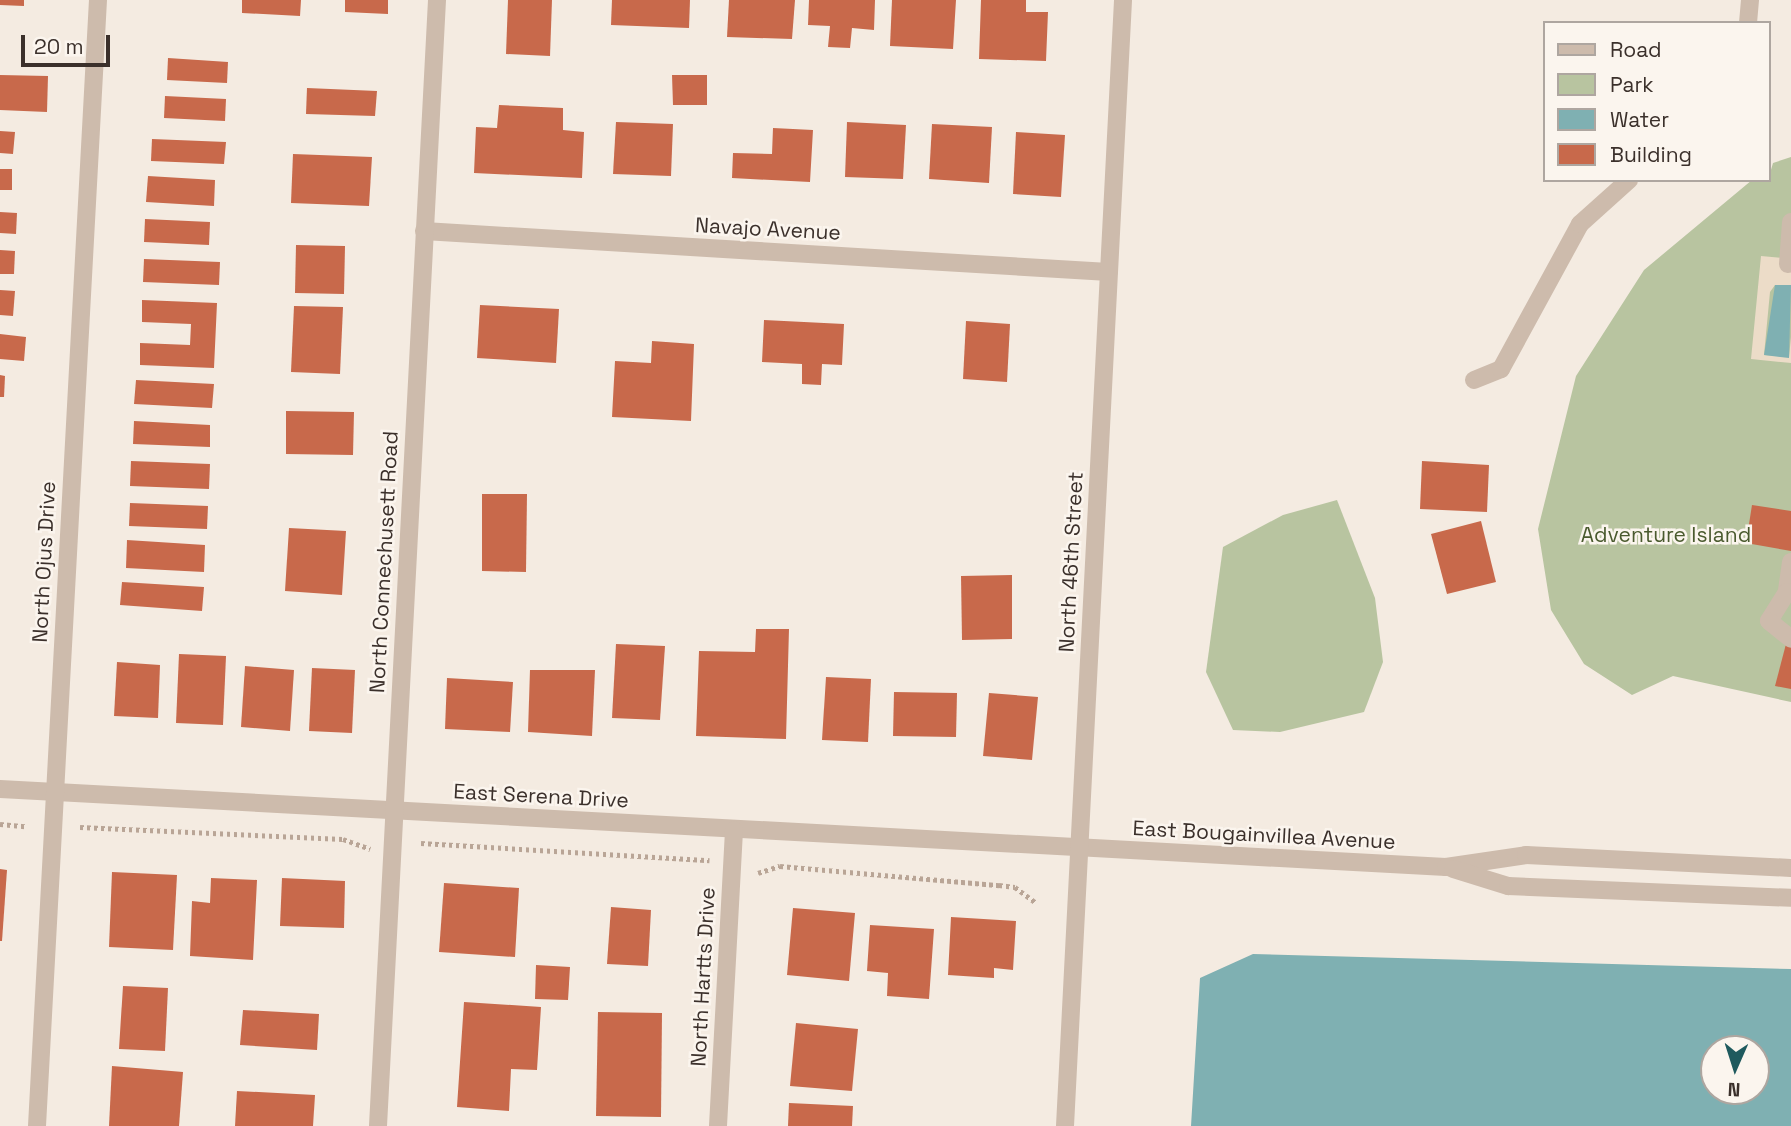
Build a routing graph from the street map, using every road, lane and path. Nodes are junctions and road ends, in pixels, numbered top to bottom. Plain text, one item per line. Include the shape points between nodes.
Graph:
1 (98, 0) edge
2 (437, 0) edge
3 (1124, 0) edge
4 (1750, 0) edge
5 (1748, 21) edge
6 (1627, 182) edge
7 (1791, 222) edge
8 (424, 231) junction
9 (1788, 264) dead end
10 (1109, 272) junction
11 (1474, 380) dead end
12 (1791, 562) edge
13 (1791, 639) edge
14 (0, 789) edge
15 (54, 792) junction
16 (394, 811) junction
17 (0, 824) edge
18 (25, 826) dead end
19 (80, 827) dead end
20 (734, 830) junction
21 (421, 843) dead end
22 (381, 849) dead end
23 (1079, 849) junction
24 (711, 860) dead end
25 (1446, 867) junction
26 (1791, 868) edge
27 (758, 873) dead end
28 (1791, 898) edge
29 (1036, 902) dead end
30 (37, 1126) edge
31 (377, 1126) edge
32 (718, 1126) edge
33 (1065, 1126) edge

1 - 15 street, North Ojus Drive
2 - 8 street, North Connechusett Road
3 - 10 street, North 46th Street
4 - 5 street
6 - 11 street via 1580,224 1501,369
7 - 9 street
8 - 10 street, Navajo Avenue
8 - 16 street, North Connechusett Road
10 - 23 street, North 46th Street
12 - 13 street via 1787,592 1769,621
14 - 15 street, East Serena Drive
15 - 16 street, East Serena Drive
15 - 30 street, North Ojus Drive
16 - 20 street, East Serena Drive
16 - 31 street, North Connechusett Road
17 - 18 path
19 - 22 path via 343,839
20 - 23 street, East Serena Drive
20 - 32 street, North Hartts Drive
21 - 24 path
23 - 25 street, East Bougainvillea Avenue
23 - 33 street, North 46th Street
25 - 26 street, East Bougainvillea Avenue via 1526,855
25 - 28 street, East Bougainvillea Avenue via 1508,886
27 - 29 path via 780,866 999,885 1015,887

